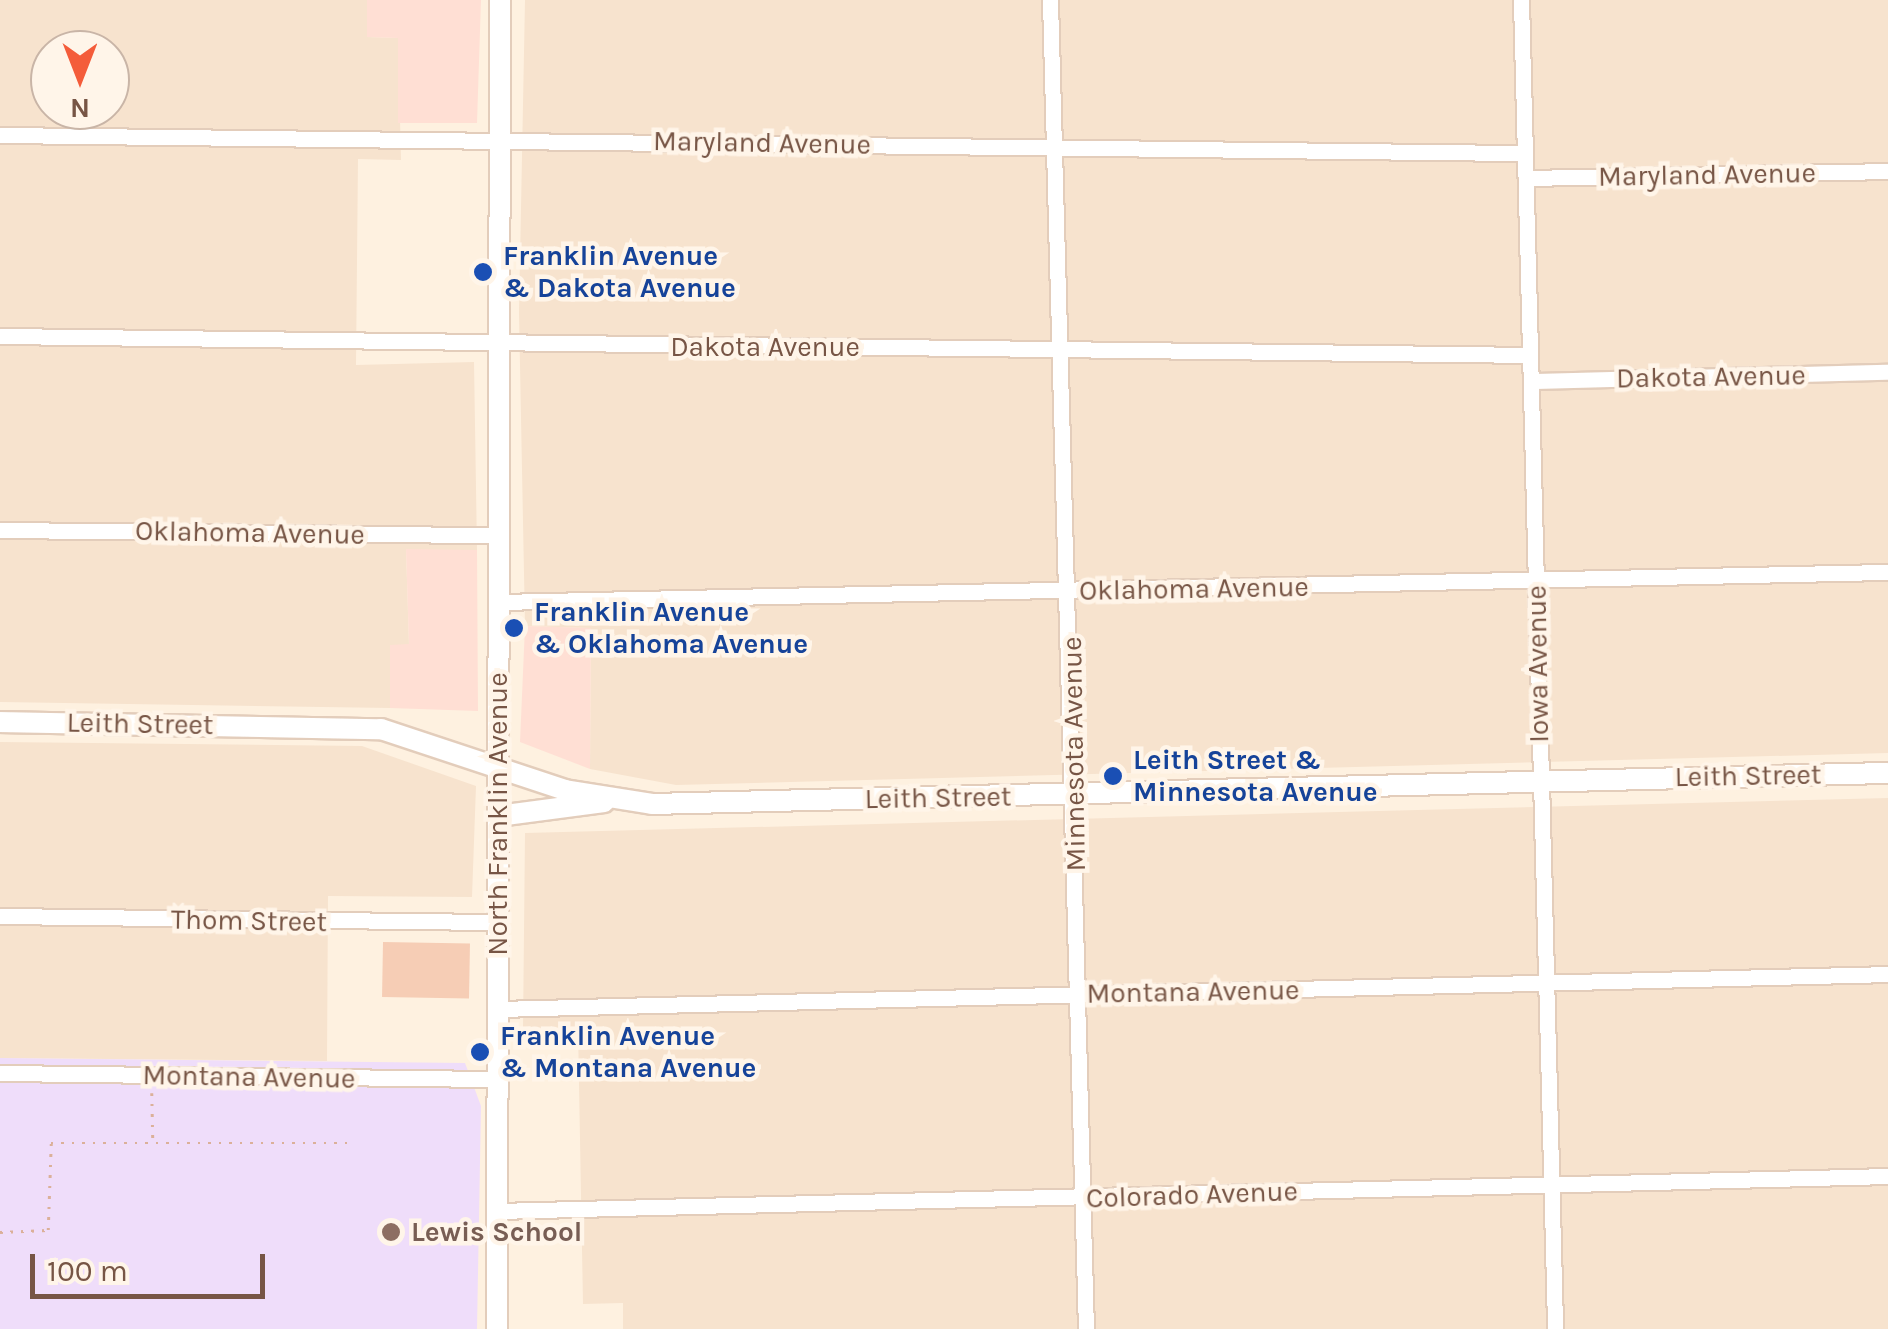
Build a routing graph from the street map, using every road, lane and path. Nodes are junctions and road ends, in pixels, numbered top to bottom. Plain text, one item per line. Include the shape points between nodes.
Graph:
1 (500, 0) edge
2 (1050, 0) edge
3 (1521, 0) edge
4 (0, 135) edge
5 (500, 140) junction
6 (1052, 147) junction
7 (1524, 153) junction
8 (1888, 171) edge
9 (1526, 178) junction
10 (0, 336) edge
11 (501, 345) junction
12 (1062, 350) junction
13 (1530, 354) junction
14 (1888, 372) edge
15 (1533, 381) junction
16 (0, 530) edge
17 (500, 535) junction
18 (1888, 572) edge
19 (1536, 582) junction
20 (1070, 591) junction
21 (499, 602) junction
22 (0, 722) edge
23 (499, 764) junction
24 (1888, 773) edge
25 (1540, 782) junction
26 (1075, 795) junction
27 (608, 801) junction
28 (498, 816) junction
29 (0, 916) edge
30 (498, 922) junction
31 (1888, 974) edge
32 (1546, 983) junction
33 (1079, 995) junction
34 (498, 1009) junction
35 (0, 1072) edge
36 (498, 1079) junction
37 (152, 1093) dead end
38 (153, 1143) junction
39 (354, 1143) dead end
40 (1888, 1176) edge
41 (1552, 1184) junction
42 (1083, 1198) junction
43 (497, 1211) junction
44 (0, 1232) edge
45 (497, 1329) edge
46 (1086, 1329) edge
47 (1555, 1329) edge

1 - 5 street, North Franklin Avenue
2 - 6 street, Minnesota Avenue
3 - 7 street, Iowa Avenue
4 - 5 street, Maryland Avenue
5 - 6 street, Maryland Avenue
5 - 11 street, North Franklin Avenue
6 - 7 street, Maryland Avenue
6 - 12 street, Minnesota Avenue
7 - 9 street, Iowa Avenue
8 - 9 street, Maryland Avenue
9 - 13 street, Iowa Avenue
10 - 11 street, Dakota Avenue
11 - 12 street, Dakota Avenue
11 - 17 street, North Franklin Avenue
12 - 13 street, Dakota Avenue
12 - 20 street, Minnesota Avenue
13 - 15 street, Iowa Avenue
14 - 15 street, Dakota Avenue
15 - 19 street, Iowa Avenue
16 - 17 street, Oklahoma Avenue
17 - 21 street, North Franklin Avenue
18 - 19 street, Oklahoma Avenue
19 - 20 street, Oklahoma Avenue
19 - 25 street, Iowa Avenue
20 - 21 street, Oklahoma Avenue
20 - 26 street, Minnesota Avenue
21 - 23 street, North Franklin Avenue
22 - 23 street, Leith Street via 352,726 408,734
23 - 27 street, Leith Street
23 - 28 street, North Franklin Avenue
24 - 25 street, Leith Street
25 - 26 street, Leith Street
25 - 32 street, Iowa Avenue
26 - 27 street, Leith Street
26 - 33 street, Minnesota Avenue
27 - 28 street
28 - 30 street, North Franklin Avenue
29 - 30 street, Thom Street
30 - 34 street, North Franklin Avenue
31 - 32 street, Montana Avenue
32 - 33 street, Montana Avenue
32 - 41 street, Iowa Avenue
33 - 34 street, Montana Avenue
33 - 42 street, Minnesota Avenue
34 - 36 street, North Franklin Avenue
35 - 36 street, Montana Avenue
36 - 43 street, North Franklin Avenue
37 - 38 path
38 - 39 path
38 - 44 path via 51,1143 48,1230
40 - 41 street, Colorado Avenue
41 - 42 street, Colorado Avenue
41 - 47 street, Iowa Avenue
42 - 43 street, Colorado Avenue
42 - 46 street, Minnesota Avenue
43 - 45 street, North Franklin Avenue

